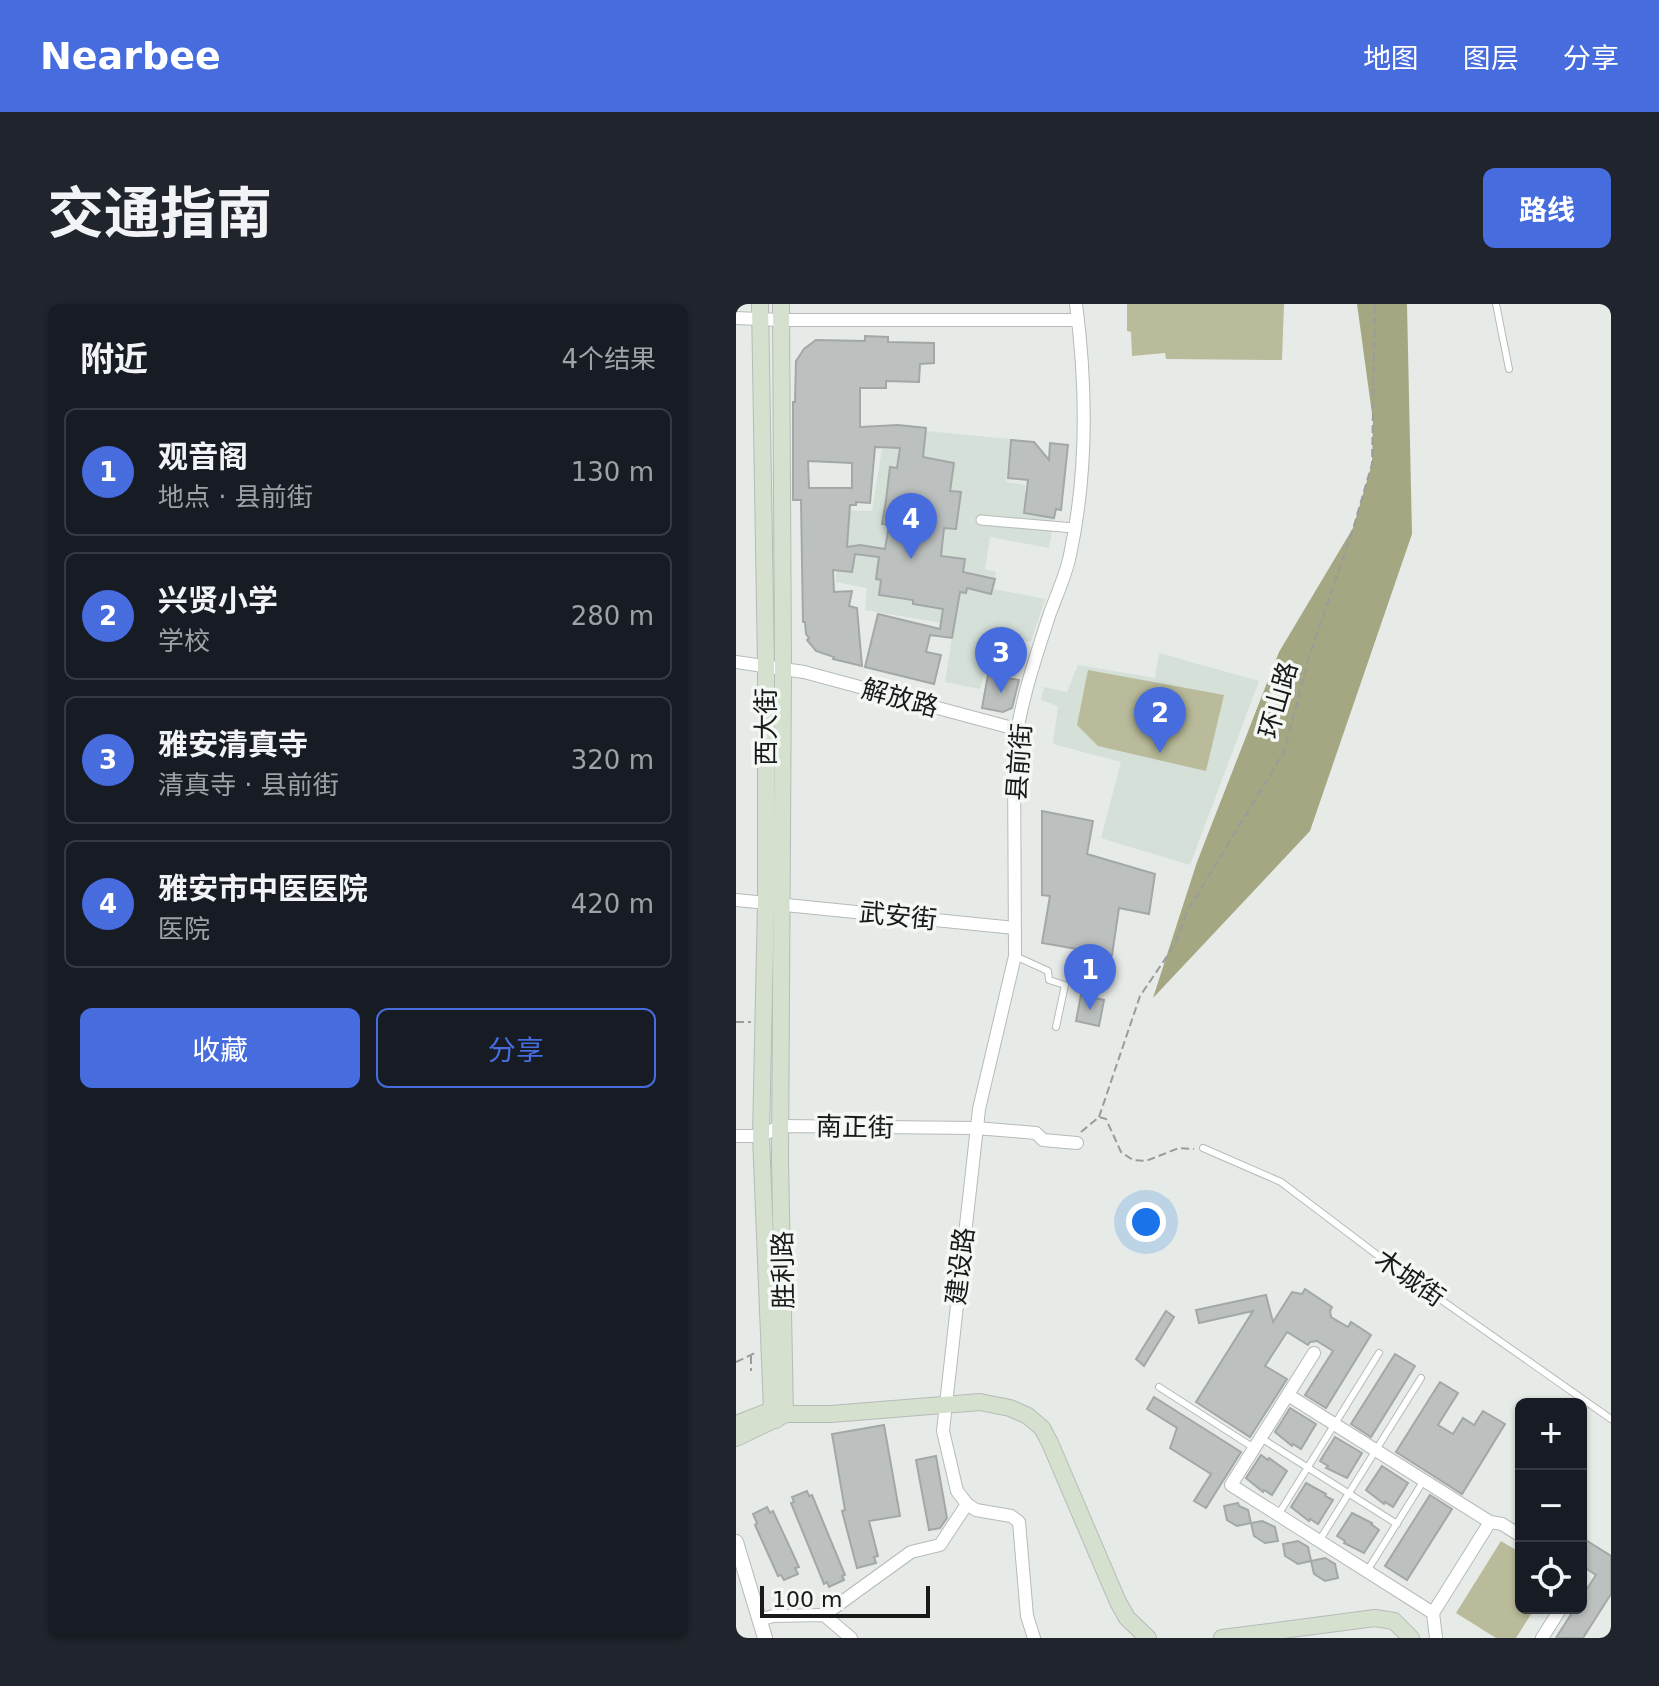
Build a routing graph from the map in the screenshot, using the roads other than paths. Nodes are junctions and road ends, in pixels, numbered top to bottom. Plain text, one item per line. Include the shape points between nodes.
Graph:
1 (1076, 304) edge
2 (1496, 304) edge
3 (760, 311) edge
4 (781, 312) edge
5 (736, 318) edge
6 (1078, 320) junction
7 (1509, 369) dead end
8 (981, 520) dead end
9 (1074, 528) junction
10 (736, 662) edge
11 (774, 667) junction
12 (1016, 729) junction
13 (736, 900) edge
14 (774, 903) junction
15 (1015, 928) junction
16 (1015, 956) junction
17 (1056, 1027) dead end
18 (780, 1126) junction
19 (976, 1128) junction
20 (736, 1136) edge
21 (761, 1136) junction
22 (1077, 1139) road end
23 (1203, 1148) road end
24 (1314, 1353) dead end
25 (1379, 1353) dead end
26 (1421, 1378) dead end
27 (1159, 1387) dead end
28 (1288, 1395) junction
29 (945, 1404) junction
30 (778, 1415) junction
31 (1611, 1419) edge
32 (736, 1424) edge
33 (1335, 1424) junction
34 (736, 1438) edge
35 (1258, 1443) junction
36 (1376, 1450) junction
37 (1308, 1467) junction
38 (1424, 1480) junction
39 (1349, 1493) junction
40 (967, 1504) junction
41 (1278, 1515) junction
42 (1490, 1522) junction
43 (1397, 1524) junction
44 (1515, 1532) edge
45 (1319, 1541) junction
46 (736, 1542) edge
47 (1367, 1571) junction
48 (1433, 1613) junction
49 (1557, 1614) edge
50 (824, 1615) junction
51 (759, 1620) junction
52 (765, 1638) edge
53 (851, 1638) edge
54 (1034, 1638) edge
55 (1148, 1638) edge
56 (1222, 1638) edge
57 (1411, 1638) edge
58 (1436, 1638) edge
59 (1542, 1638) edge

1 - 6 street, 县前街
2 - 7 lane
3 - 4 street
3 - 5 street
3 - 11 main road, 西大街
4 - 6 street
4 - 11 main road, 西大街
6 - 9 street, 县前街 via 1086,410
8 - 9 street
9 - 12 street, 县前街 via 1070,557
10 - 11 street, 解放路
11 - 12 street, 解放路
11 - 14 main road, 西大街
12 - 15 street, 县前街
13 - 14 street, 武安街
14 - 15 street, 武安街
14 - 18 main road, 西大街
14 - 21 main road, 西大街
15 - 16 street, 县前街
16 - 17 lane via 1065,985
16 - 19 street, 县前街
18 - 19 street, 南正街
18 - 21 street, 南正街
18 - 30 main road, 胜利路
19 - 22 street, 南正街 via 1036,1133 1043,1140
19 - 29 street, 建设路
20 - 21 street, 南正街
21 - 30 main road, 胜利路
23 - 31 lane, 木城街 via 1281,1182
24 - 28 street
25 - 33 lane
26 - 36 lane
27 - 35 lane
28 - 33 street
28 - 35 street
29 - 30 main road
29 - 40 street, 建设路 via 943,1431 957,1491
29 - 55 main road via 980,1402 1010,1408 1042,1428 1118,1602
30 - 32 main road
30 - 34 main road
33 - 36 street
33 - 37 lane
35 - 37 lane
35 - 41 street via 1231,1485
36 - 38 street
36 - 39 lane
37 - 39 lane
37 - 41 lane
38 - 42 street
38 - 43 lane
39 - 43 lane
39 - 45 lane
40 - 50 street via 940,1545 911,1552
40 - 54 street via 1019,1522 1027,1616
41 - 45 street
42 - 44 street
42 - 48 street
43 - 47 lane
45 - 47 street
46 - 51 street
47 - 48 street
48 - 58 street
49 - 59 street
50 - 51 street
50 - 53 street
51 - 52 street
56 - 57 main road via 1375,1618 1394,1621

